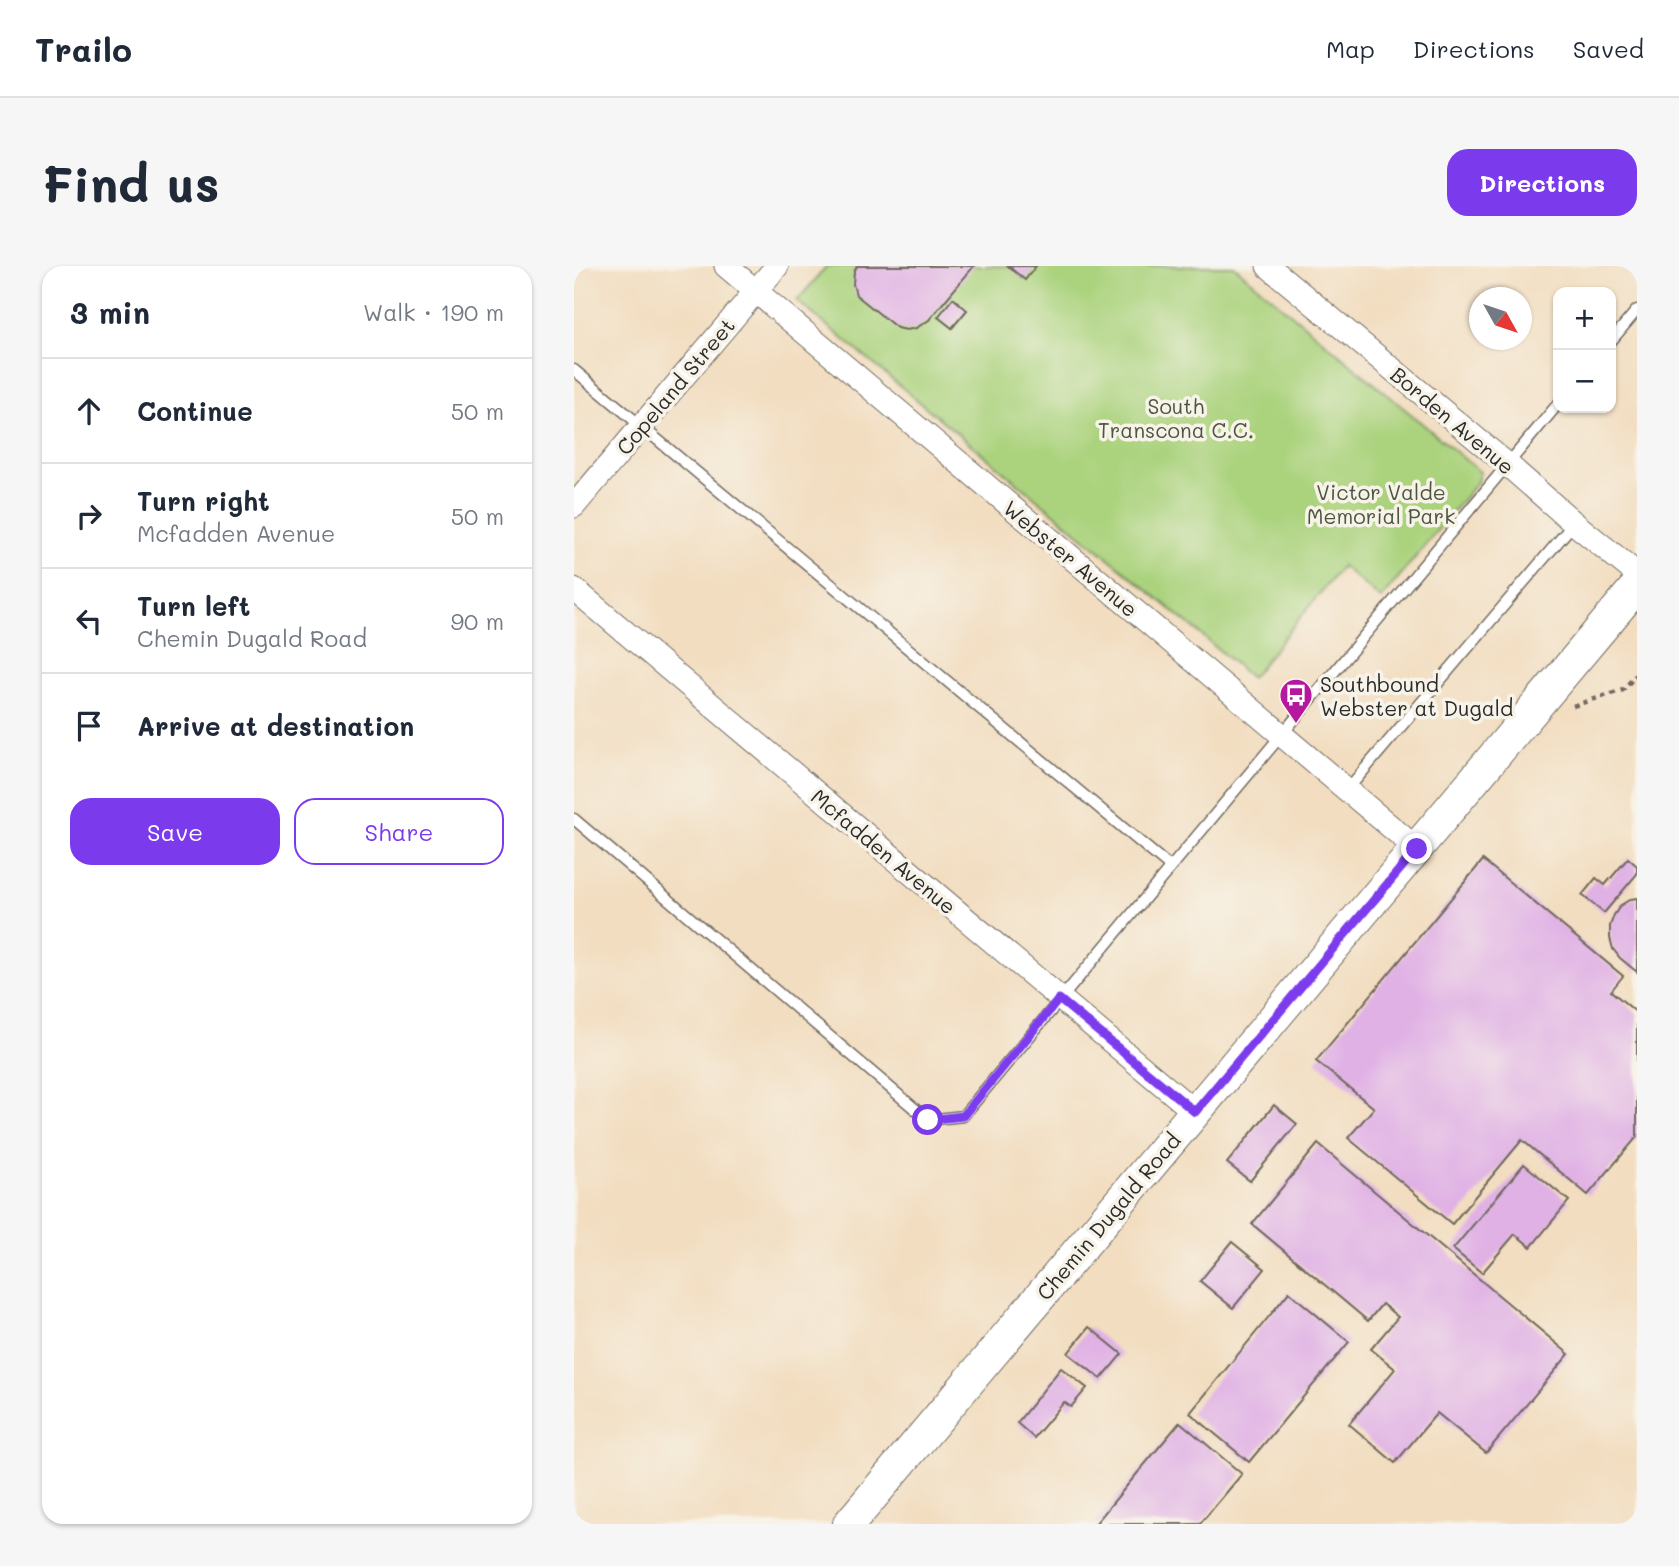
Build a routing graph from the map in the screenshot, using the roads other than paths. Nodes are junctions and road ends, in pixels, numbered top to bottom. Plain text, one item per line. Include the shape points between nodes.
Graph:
1 (726, 266) edge
2 (777, 266) edge
3 (1268, 266) edge
4 (756, 291) junction
5 (1637, 310) edge
6 (1616, 335) edge
7 (574, 370) edge
8 (1553, 410) edge
9 (640, 427) junction
10 (1508, 465) junction
11 (574, 506) edge
12 (1574, 523) junction
13 (1637, 574) edge
14 (1637, 586) edge
15 (574, 589) edge
16 (1281, 735) junction
17 (1347, 790) junction
18 (574, 819) edge
19 (1417, 849) junction
20 (1170, 867) junction
21 (1059, 999) junction
22 (1195, 1112) junction
23 (849, 1524) edge

1 - 4 street, Webster Avenue
2 - 4 street, Copeland Street
3 - 10 street, Borden Avenue
4 - 9 street, Copeland Street
4 - 16 street, Webster Avenue
5 - 6 lane
7 - 9 lane
8 - 10 lane
9 - 11 street, Copeland Street
9 - 20 lane
10 - 12 street, Borden Avenue
10 - 16 lane
12 - 13 street, Borden Avenue
12 - 17 lane
14 - 19 main road, Chemin Dugald Road
15 - 21 street, Mcfadden Avenue
16 - 17 street, Webster Avenue
16 - 20 lane
17 - 19 street, Webster Avenue
18 - 21 lane via 928,1120 963,1116
19 - 22 main road, Chemin Dugald Road
20 - 21 lane
21 - 22 street, Mcfadden Avenue
22 - 23 main road, Chemin Dugald Road

